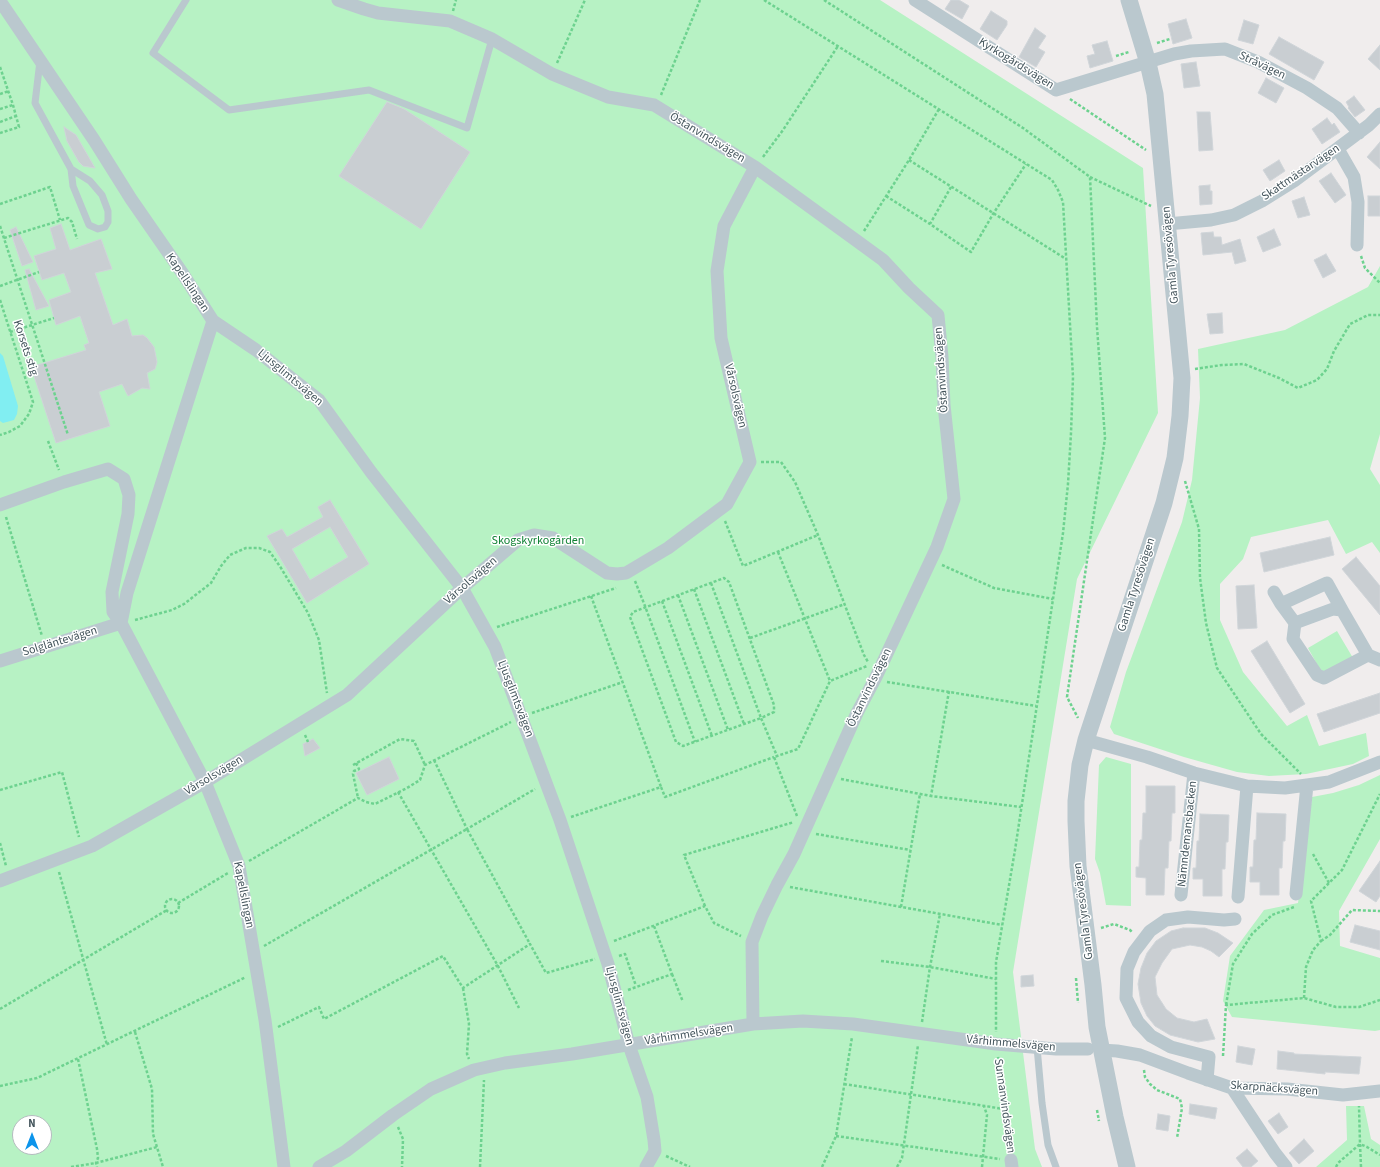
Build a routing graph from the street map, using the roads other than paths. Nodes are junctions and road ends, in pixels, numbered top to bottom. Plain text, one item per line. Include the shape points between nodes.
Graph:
1 (186, 0) edge
2 (338, 0) edge
3 (915, 0) edge
4 (1129, 0) edge
5 (0, 2) edge
6 (492, 39) junction
7 (40, 59) junction
8 (1148, 63) junction
9 (1380, 114) edge
10 (1359, 133) junction
11 (1338, 149) junction
12 (755, 167) junction
13 (71, 169) junction
14 (1167, 224) junction
15 (1357, 244) road end
16 (213, 321) junction
17 (1, 505) edge
18 (462, 588) junction
19 (1274, 592) dead end
20 (1281, 604) junction
21 (1342, 610) junction
22 (121, 623) junction
23 (1295, 623) junction
24 (1374, 658) edge
25 (0, 661) edge
26 (1086, 740) junction
27 (1380, 762) edge
28 (1194, 773) junction
29 (1306, 781) junction
30 (204, 782) junction
31 (1247, 786) junction
32 (5, 879) edge
33 (1182, 895) dead end
34 (1238, 898) dead end
35 (1300, 901) road end
36 (1235, 919) dead end
37 (754, 1024) junction
38 (629, 1045) junction
39 (1037, 1047) junction
40 (1094, 1049) junction
41 (1207, 1080) junction
42 (1232, 1088) junction
43 (1380, 1092) edge
44 (284, 1167) edge
45 (319, 1167) edge
46 (646, 1167) edge
47 (1056, 1167) edge
48 (1127, 1167) edge
49 (1286, 1167) edge

1 - 6 lane via 153,53 229,110 369,90 467,128
2 - 6 street, Östanvindsvägen via 378,13 450,21
3 - 8 street, Kyrkogårdsvägen via 1056,90
4 - 8 street, Gamla Tyresövägen
5 - 7 street, Kapellslingan
6 - 12 street, Östanvindsvägen via 552,74 608,97 654,105
7 - 13 lane via 36,103
7 - 16 street, Kapellslingan
8 - 10 street, Stråvägen via 1191,51 1225,49 1258,62 1307,88 1337,108
8 - 14 street, Gamla Tyresövägen via 1155,94
9 - 10 street, Skattmästarvägen
10 - 11 street, Skattmästarvägen
11 - 14 street, Skattmästarvägen via 1294,181 1262,201 1234,214 1211,220
11 - 15 street via 1354,177 1358,202
12 - 18 street, Vårsolsvägen via 724,226 717,272 721,338 750,462 727,504 627,578 607,573 552,538 534,535 518,540
12 - 37 street, Östanvindsvägen via 882,260 938,315 954,499 937,547 857,713 752,942
13 - 13 lane via 90,181 102,195 108,210 108,222 104,227 98,229 89,225 73,186
14 - 26 street, Gamla Tyresövägen via 1182,378 1175,458 1162,510
16 - 18 street, Ljusglimtsvägen via 256,350 319,400 371,472
16 - 22 street, Kapellslingan via 127,593
17 - 22 street, Kapellslingan via 108,469 124,480 129,495 128,514 112,592 113,612
18 - 30 street, Vårsolsvägen via 347,695
18 - 38 street, Ljusglimtsvägen via 495,647 560,820 605,954
19 - 20 street
20 - 21 street via 1328,583
20 - 23 street
21 - 23 street via 1333,609
21 - 24 street
22 - 25 street, Solgläntevägen
22 - 30 street, Kapellslingan
23 - 24 street via 1293,639 1317,675 1324,678
26 - 28 street, Nämndemansbacken
26 - 40 street, Gamla Tyresövägen via 1080,765 1076,821 1078,866 1097,1027
27 - 29 street, Nämndemansbacken via 1329,782
28 - 31 street, Nämndemansbacken
28 - 33 street, Nämndemansbacken
29 - 31 street, Nämndemansbacken via 1285,788
29 - 35 street
30 - 32 street, Vårsolsvägen via 92,846
30 - 44 street, Kapellslingan via 240,866
31 - 34 street
36 - 41 street via 1188,917 1166,920 1150,931 1134,952 1126,970 1126,998 1138,1022 1151,1036 1171,1047 1209,1057
37 - 38 street, Vårhimmelsvägen
37 - 39 street, Vårhimmelsvägen via 803,1021 854,1024 996,1044
38 - 45 street, Vårhimmelsvägen via 479,1068 431,1089 346,1151
38 - 46 street, Ljusglimtsvägen via 646,1097 654,1140 655,1151
39 - 40 street, Vårhimmelsvägen
39 - 47 lane via 1048,1146
40 - 41 street, Skarpnäcksvägen via 1140,1055
40 - 48 street, Gamla Tyresövägen
41 - 42 street, Skarpnäcksvägen
42 - 43 street, Skarpnäcksvägen via 1287,1089 1343,1095
42 - 49 street

